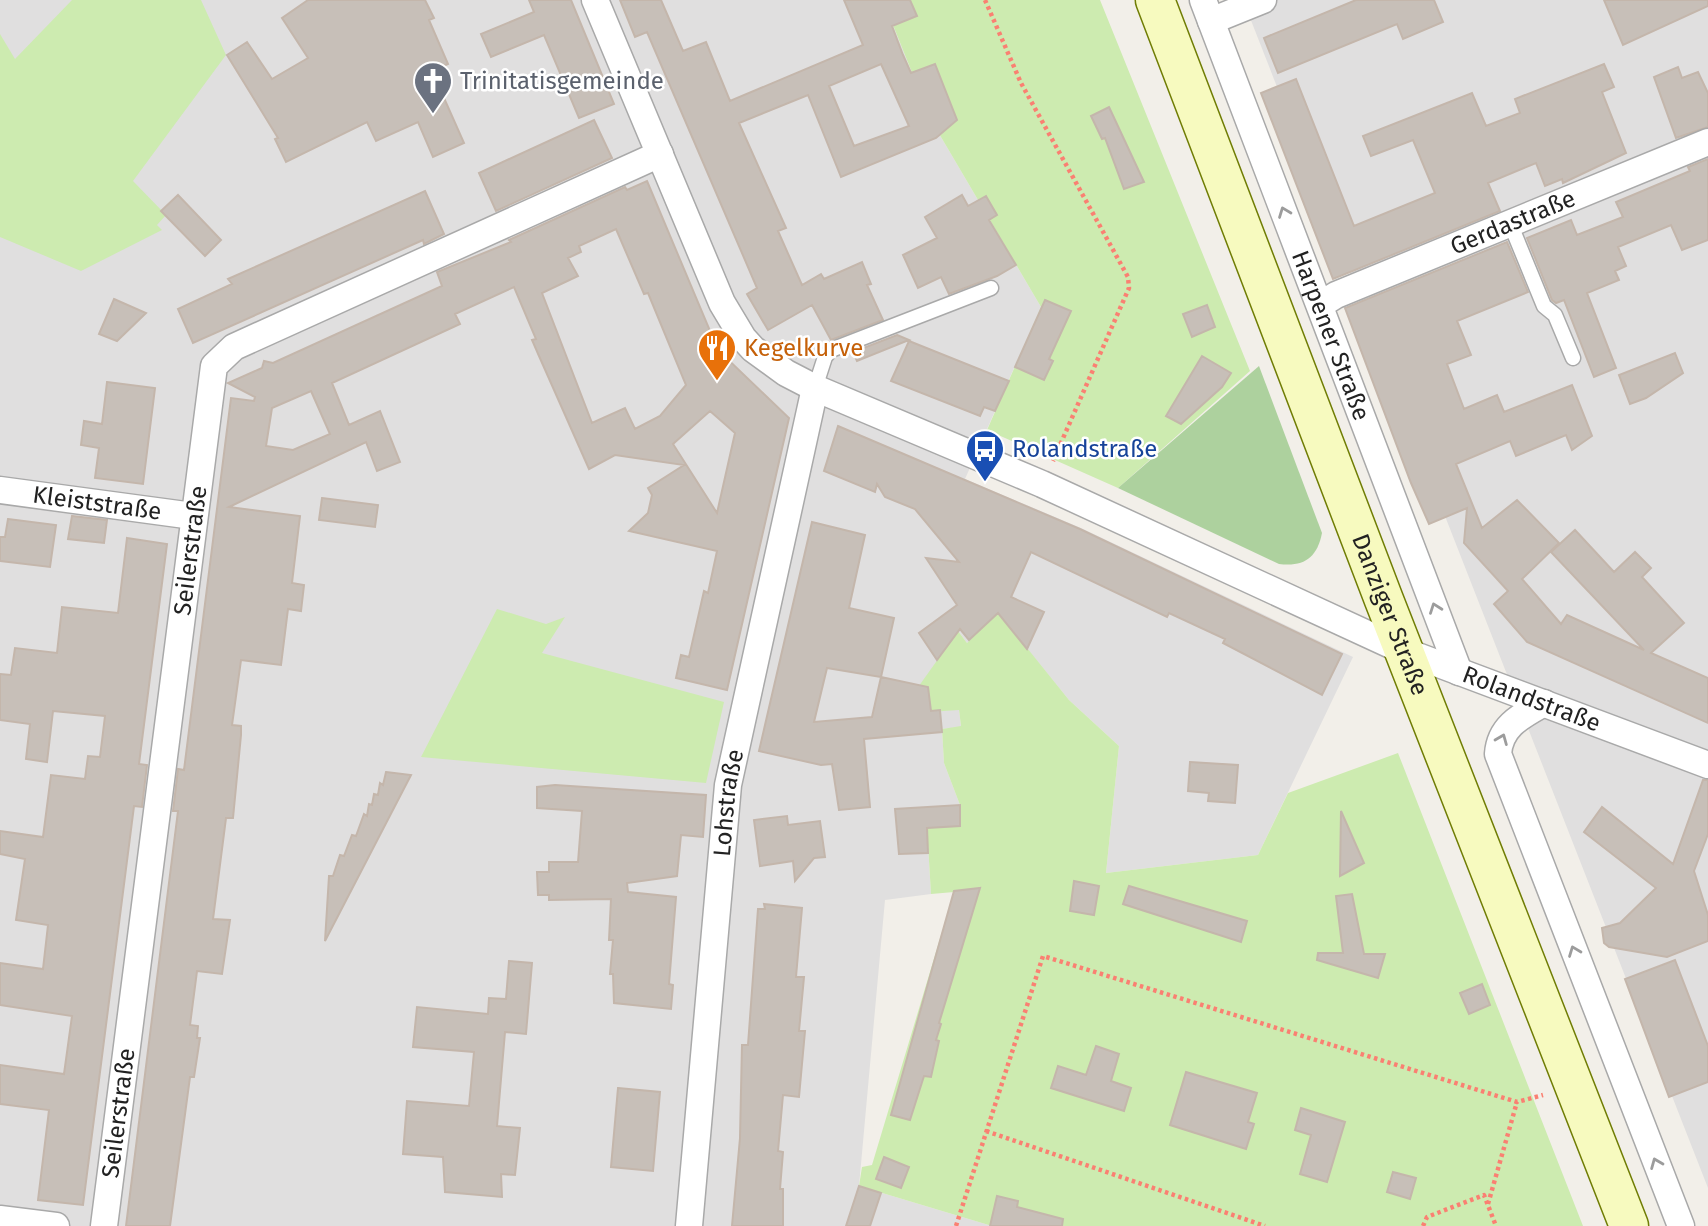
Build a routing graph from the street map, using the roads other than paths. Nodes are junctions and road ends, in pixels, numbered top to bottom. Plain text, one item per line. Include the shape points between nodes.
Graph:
1 (595, 0) edge
2 (1155, 0) edge
3 (1263, 0) edge
4 (1207, 11) edge
5 (1708, 142) edge
6 (660, 155) junction
7 (1510, 223) junction
8 (991, 288) dead end
9 (1320, 305) junction
10 (1573, 358) dead end
11 (815, 388) junction
12 (0, 490) edge
13 (193, 516) junction
14 (1404, 652) junction
15 (1459, 672) junction
16 (1544, 703) junction
17 (1708, 765) edge
18 (0, 1219) edge
19 (56, 1226) edge
20 (104, 1226) edge
21 (690, 1226) edge
22 (1629, 1226) edge
23 (1681, 1226) edge

1 - 6 street, Rolandstraße
2 - 14 main road, Danziger Straße
3 - 4 street
9 -> 4 street, Harpener Straße
5 - 7 street, Gerdastraße
6 - 11 street, Rolandstraße via 722,303 743,338 774,366
6 - 13 street, Seilerstraße via 228,350 214,366 209,385
7 - 9 street, Gerdastraße
7 - 10 lane via 1544,306 1555,315
8 - 11 lane via 831,350
15 -> 9 street, Harpener Straße
11 - 14 street, Rolandstraße via 1042,484
11 - 21 street, Lohstraße via 727,785
12 - 13 street, Kleiststraße
13 - 20 street, Seilerstraße
14 - 15 street, Rolandstraße
14 - 22 main road, Danziger Straße
15 - 16 street, Rolandstraße
16 - 17 street, Rolandstraße
23 -> 16 street via 1498,754 1502,733 1509,725
18 - 19 street

